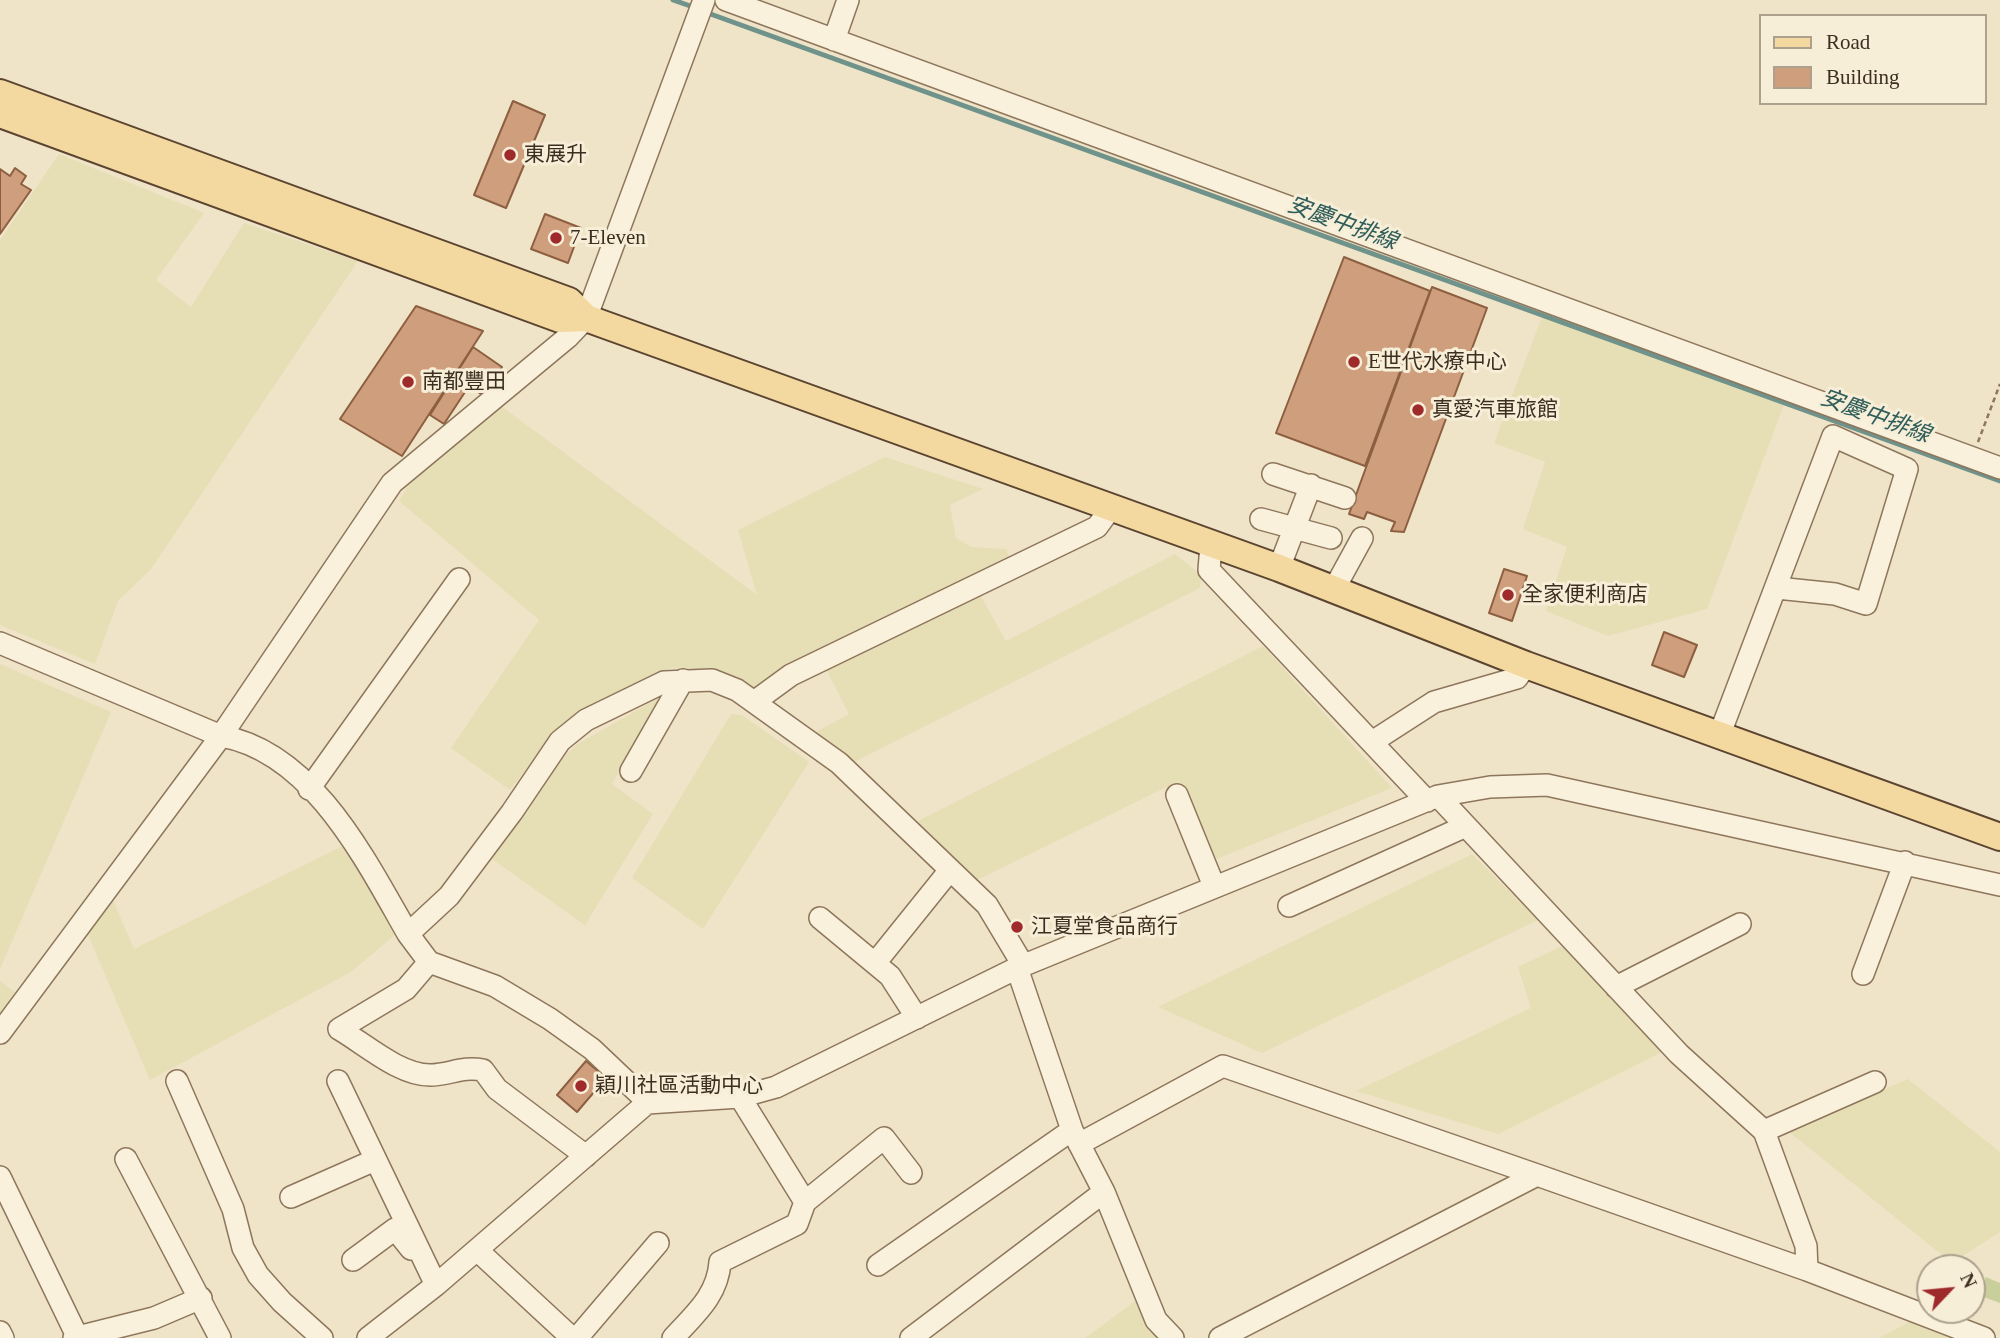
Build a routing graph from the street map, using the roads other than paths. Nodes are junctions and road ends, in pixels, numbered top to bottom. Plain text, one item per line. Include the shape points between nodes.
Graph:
1 (704, 0) edge
2 (726, 0) edge
3 (848, 0) edge
4 (834, 40) junction
5 (0, 93) edge
6 (0, 114) edge
7 (586, 318) junction
8 (2000, 468) edge
9 (1273, 474) dead end
10 (1311, 485) junction
11 (1345, 498) dead end
12 (1111, 508) junction
13 (1261, 519) dead end
14 (1296, 527) junction
15 (1331, 538) dead end
16 (1362, 538) dead end
17 (1211, 545) junction
18 (1279, 568) junction
19 (459, 579) dead end
20 (1777, 588) junction
21 (1333, 591) junction
22 (0, 643) edge
23 (1526, 665) junction
24 (683, 680) junction
25 (754, 702) junction
26 (221, 736) junction
27 (1719, 736) junction
28 (1373, 742) junction
29 (631, 771) dead end
30 (309, 789) junction
31 (1177, 795) dead end
32 (1433, 798) junction
33 (1466, 826) junction
34 (2000, 837) edge
35 (1905, 862) junction
36 (950, 870) junction
37 (2000, 885) edge
38 (1214, 886) junction
39 (1289, 906) dead end
40 (820, 918) dead end
41 (1740, 924) dead end
42 (408, 934) junction
43 (429, 962) junction
44 (876, 962) junction
45 (1020, 967) junction
46 (1863, 974) dead end
47 (1616, 987) junction
48 (917, 1018) junction
49 (0, 1033) edge
50 (177, 1081) dead end
51 (338, 1081) dead end
52 (1875, 1082) dead end
53 (740, 1097) junction
54 (649, 1103) junction
55 (1764, 1132) junction
56 (1075, 1137) junction
57 (586, 1156) junction
58 (126, 1159) dead end
59 (376, 1160) junction
60 (911, 1173) dead end
61 (1537, 1175) junction
62 (0, 1177) edge
63 (1104, 1192) junction
64 (291, 1197) dead end
65 (805, 1202) junction
66 (658, 1243) dead end
67 (477, 1250) junction
68 (353, 1260) dead end
69 (878, 1265) dead end
70 (1807, 1270) junction
71 (432, 1277) junction
72 (201, 1298) junction
73 (0, 1332) edge
74 (75, 1337) edge
75 (3, 1338) edge
76 (220, 1338) edge
77 (322, 1338) edge
78 (368, 1338) edge
79 (572, 1338) edge
80 (578, 1338) edge
81 (673, 1338) edge
82 (911, 1338) edge
83 (1173, 1338) edge
84 (1220, 1338) edge
85 (1984, 1338) edge

1 - 7 street
2 - 4 street
3 - 4 street
4 - 8 street
5 - 7 main road via 569,301
6 - 7 main road via 560,319
7 - 12 main road
7 - 26 street via 392,483
9 - 10 street
10 - 11 street
10 - 14 street
12 - 17 main road
12 - 25 street via 1097,527 792,675
13 - 14 street
14 - 15 street
14 - 18 street
16 - 21 street
17 - 18 main road
17 - 28 street via 1209,570
18 - 21 main road
19 - 30 street
20 - 20 street via 1833,436 1907,469 1866,604 1835,594
20 - 27 street
21 - 23 main road
22 - 26 street
23 - 27 main road
23 - 28 street via 1517,678 1434,702
24 - 25 street via 712,680
24 - 29 street
24 - 42 street via 641,692 586,720 559,741 449,897
25 - 36 street via 839,763
26 - 30 street via 286,764
26 - 49 street
27 - 34 main road
28 - 32 street
30 - 42 street via 354,839
31 - 38 street
32 - 33 street
32 - 35 street via 1490,787 1547,785
32 - 38 street
33 - 39 street
33 - 47 street
35 - 37 street
35 - 46 street
36 - 44 street
36 - 45 street via 987,905
38 - 45 street
40 - 44 street
41 - 47 street
42 - 43 street
43 - 54 street via 495,986 550,1019 592,1049
43 - 57 street via 405,989 339,1028 409,1072 430,1075 467,1067 484,1070 498,1088
44 - 48 street via 890,975
45 - 48 street
45 - 56 street
47 - 55 street via 1679,1054
48 - 53 street via 776,1087
50 - 77 street via 258,1275
51 - 59 street
52 - 55 street
53 - 54 street
53 - 65 street
54 - 57 street
55 - 70 street via 1806,1246
56 - 61 street via 1223,1066
56 - 63 street
56 - 69 street
57 - 67 street
58 - 72 street
59 - 64 street
59 - 71 street
60 - 65 street via 884,1138
61 - 70 street
61 - 84 street
62 - 74 street
63 - 82 street
63 - 83 street via 1156,1320
65 - 81 street via 797,1224 720,1262 713,1291
66 - 80 street
67 - 71 street
67 - 79 street
68 - 71 street via 395,1228
70 - 85 street
71 - 78 street
72 - 74 street via 154,1318
72 - 76 street
73 - 75 street

